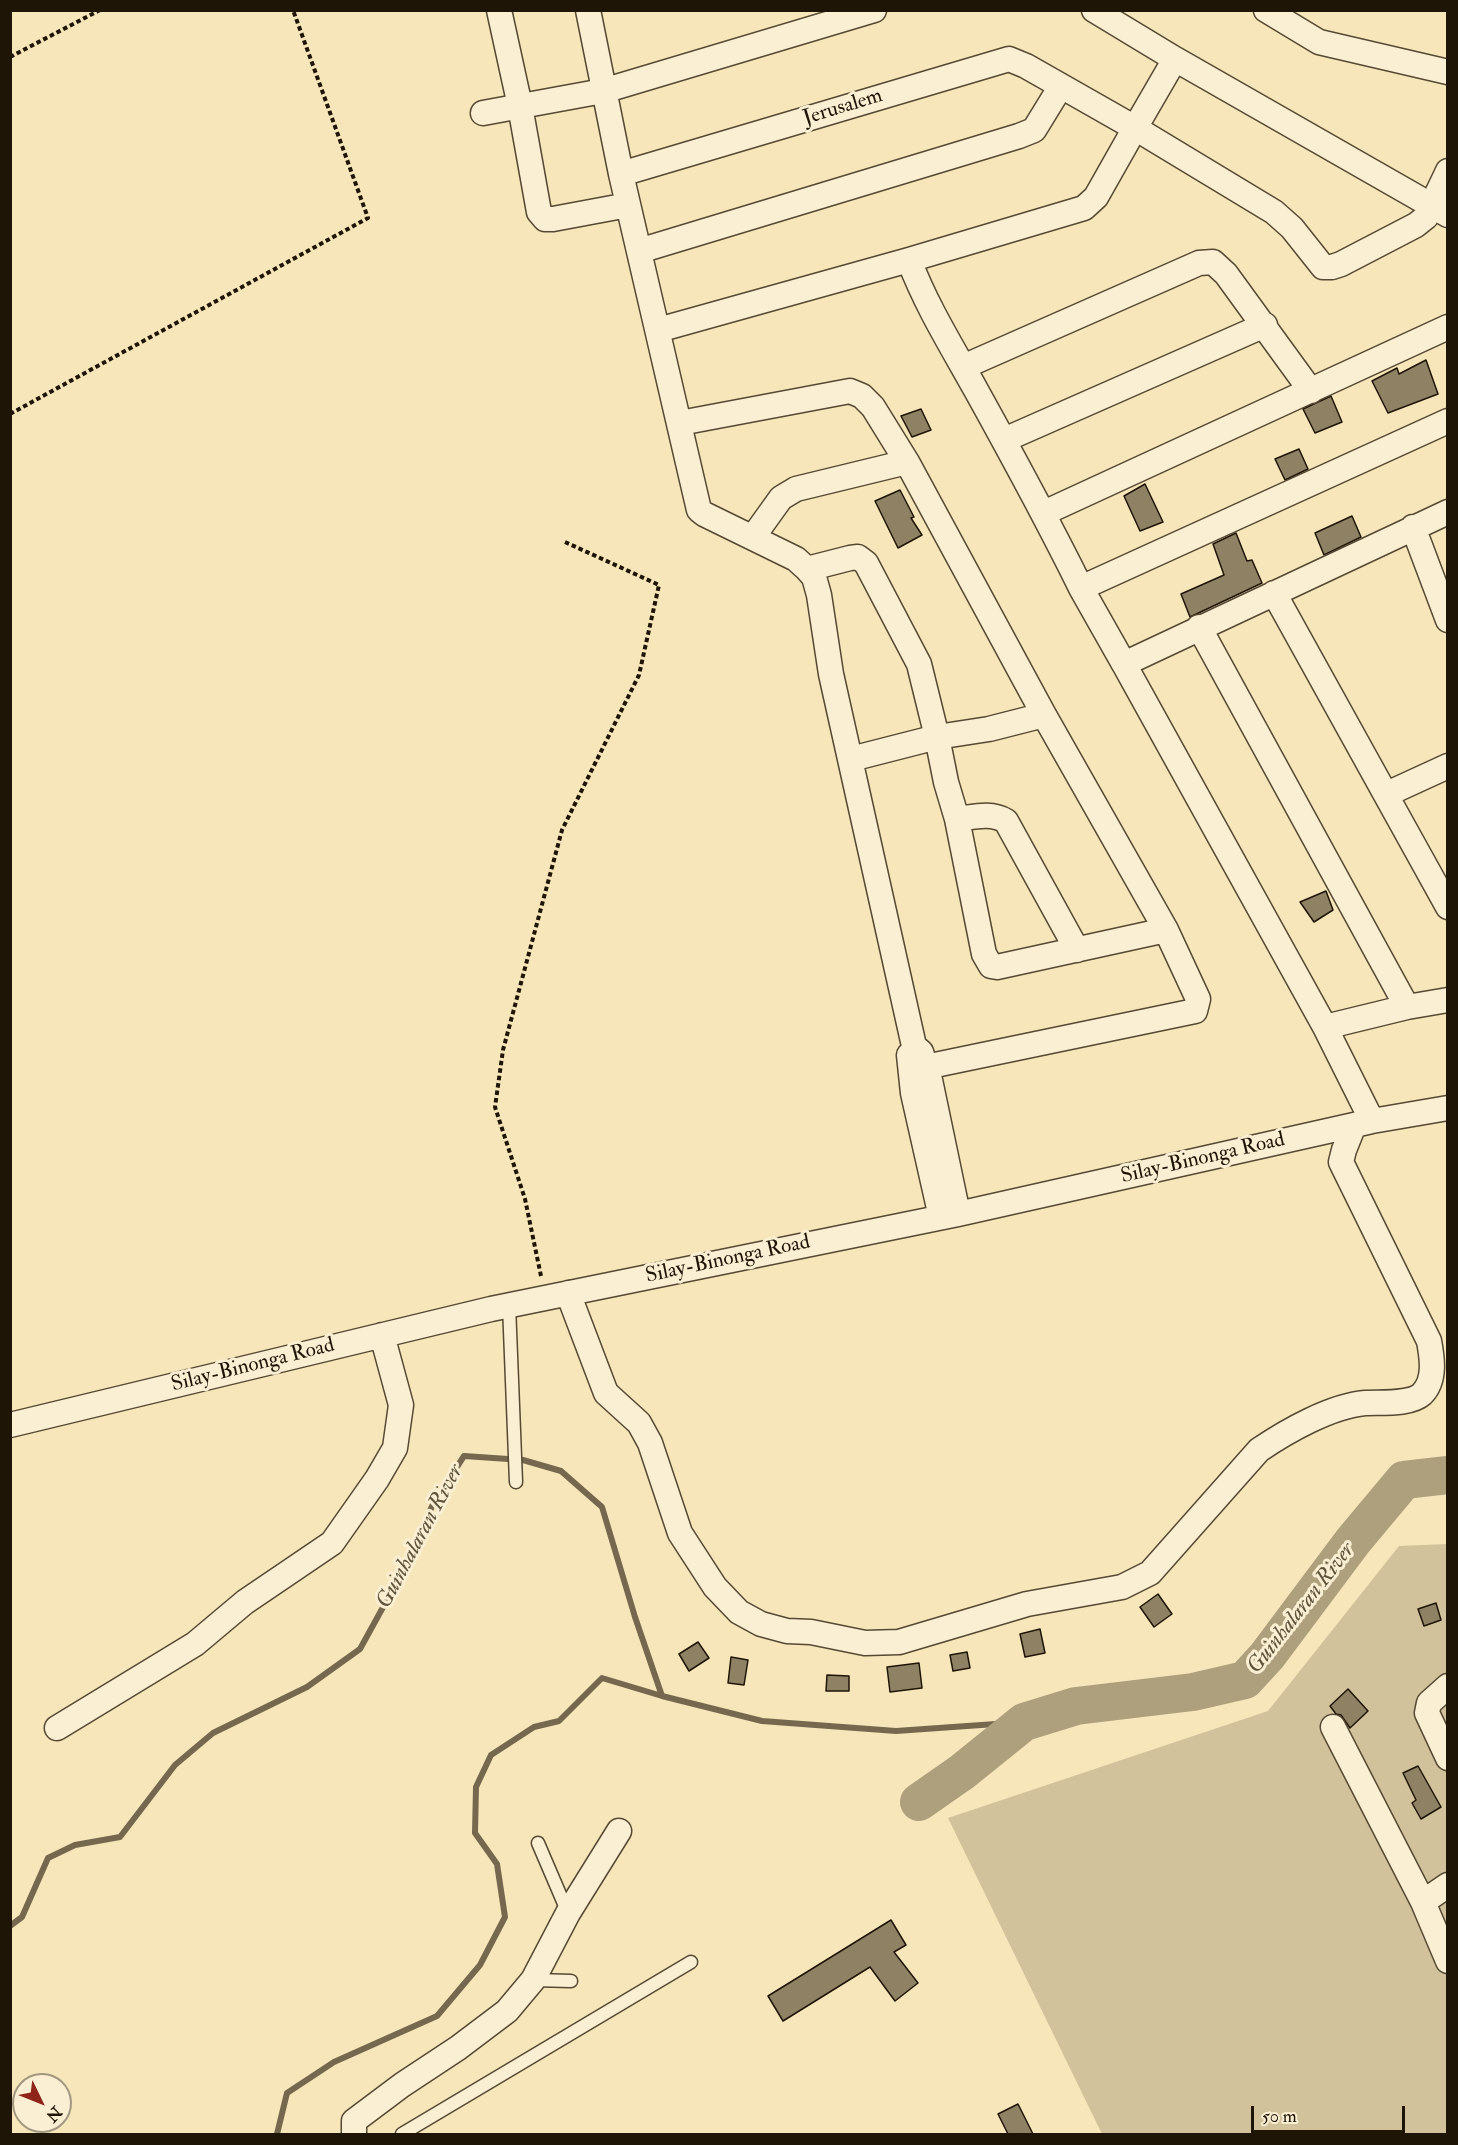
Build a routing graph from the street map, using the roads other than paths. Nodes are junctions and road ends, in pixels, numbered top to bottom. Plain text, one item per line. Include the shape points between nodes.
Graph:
1 (499, 10) edge
2 (588, 10) edge
3 (874, 10) edge
4 (1094, 10) edge
5 (1266, 10) edge
6 (1174, 59) junction
7 (1448, 72) edge
8 (1061, 86) junction
9 (603, 91) junction
10 (520, 106) junction
11 (483, 113) dead end
12 (1135, 128) junction
13 (1448, 171) edge
14 (621, 174) junction
15 (628, 205) junction
16 (1440, 210) edge
17 (639, 250) junction
18 (909, 260) junction
19 (1264, 325) junction
20 (1448, 327) edge
21 (657, 330) junction
22 (963, 367) junction
23 (1311, 391) junction
24 (1448, 421) edge
25 (680, 423) junction
26 (1004, 440) junction
27 (907, 462) junction
28 (1448, 512) edge
29 (1044, 513) junction
30 (1413, 527) junction
31 (753, 537) junction
32 (807, 568) junction
33 (1081, 588) junction
34 (1274, 593) junction
35 (1448, 620) edge
36 (1199, 627) junction
37 (1124, 663) junction
38 (1044, 715) junction
39 (937, 737) junction
40 (851, 759) junction
41 (1448, 766) edge
42 (1387, 794) junction
43 (957, 819) junction
44 (1448, 907) edge
45 (1166, 930) junction
46 (1077, 950) junction
47 (1448, 1000) edge
48 (1407, 1007) junction
49 (1325, 1027) junction
50 (917, 1061) junction
51 (1448, 1108) edge
52 (1363, 1123) junction
53 (950, 1215) junction
54 (557, 1295) junction
55 (509, 1305) junction
56 (382, 1335) junction
57 (10, 1425) edge
58 (516, 1477) dead end
59 (1448, 1686) edge
60 (1332, 1727) dead end
61 (57, 1728) dead end
62 (1448, 1758) edge
63 (619, 1831) dead end
64 (538, 1843) dead end
65 (1448, 1885) edge
66 (1424, 1902) junction
67 (568, 1913) junction
68 (1448, 1961) edge
69 (691, 1962) dead end
70 (533, 1980) junction
71 (571, 1981) dead end
72 (354, 2134) edge
73 (402, 2134) edge

1 - 10 street
2 - 9 street
3 - 9 street
4 - 6 street
5 - 7 street via 1319,42
6 - 12 street
6 - 16 street
8 - 12 street, Jerusalem
8 - 14 street, Jerusalem via 1009,59
8 - 17 street via 1034,130 1019,136
9 - 10 street
9 - 14 street
10 - 11 street
10 - 15 street via 539,212 545,219
12 - 16 street, Jerusalem via 1274,212 1293,228 1323,267 1341,264
12 - 18 street via 1096,197 1084,208
13 - 16 street
14 - 15 street
15 - 17 street
17 - 21 street
18 - 21 street
18 - 22 street via 921,292
19 - 22 street via 1214,262 1199,263
19 - 23 street
19 - 26 street
20 - 23 street
21 - 25 street
22 - 26 street
23 - 29 street
24 - 33 street
25 - 27 street via 850,391 873,407
25 - 31 street via 699,510
26 - 29 street
27 - 31 street via 796,489 781,498
27 - 38 street
28 - 30 street
29 - 33 street
30 - 34 street
30 - 35 street
31 - 32 street
32 - 39 street via 858,557 866,563 920,664
32 - 40 street via 819,595 831,674
33 - 37 street
34 - 36 street
34 - 42 street
36 - 37 street
36 - 48 street
37 - 49 street
38 - 39 street
38 - 45 street
39 - 40 street
39 - 43 street
40 - 50 street
41 - 42 street
42 - 44 street
43 - 46 street via 989,815 1006,821
43 - 46 street via 987,962 997,967
45 - 46 street
45 - 50 street via 1198,999 1195,1011
47 - 48 street
48 - 49 street
49 - 52 street
50 - 53 street
51 - 52 street, Silay-Binonga Road
52 - 53 street, Silay-Binonga Road
52 - 54 street via 1344,1150 1341,1162 1429,1341 1433,1364 1422,1394 1412,1401 1342,1408 1279,1436 1259,1450 1150,1573 1122,1587 1027,1604 899,1642 865,1643 787,1631 761,1624 739,1612 715,1587 681,1533 650,1443 639,1423 606,1393
53 - 54 street, Silay-Binonga Road
54 - 55 street, Silay-Binonga Road
55 - 56 street, Silay-Binonga Road
55 - 58 lane
56 - 57 street, Silay-Binonga Road
56 - 61 street via 401,1405 395,1448 332,1543 245,1602 195,1644
59 - 62 street via 1429,1703 1427,1713
60 - 66 street
63 - 67 street
64 - 67 lane
65 - 66 street
66 - 68 street
67 - 70 street
69 - 73 lane
70 - 71 lane
70 - 72 street via 507,2011 354,2121

